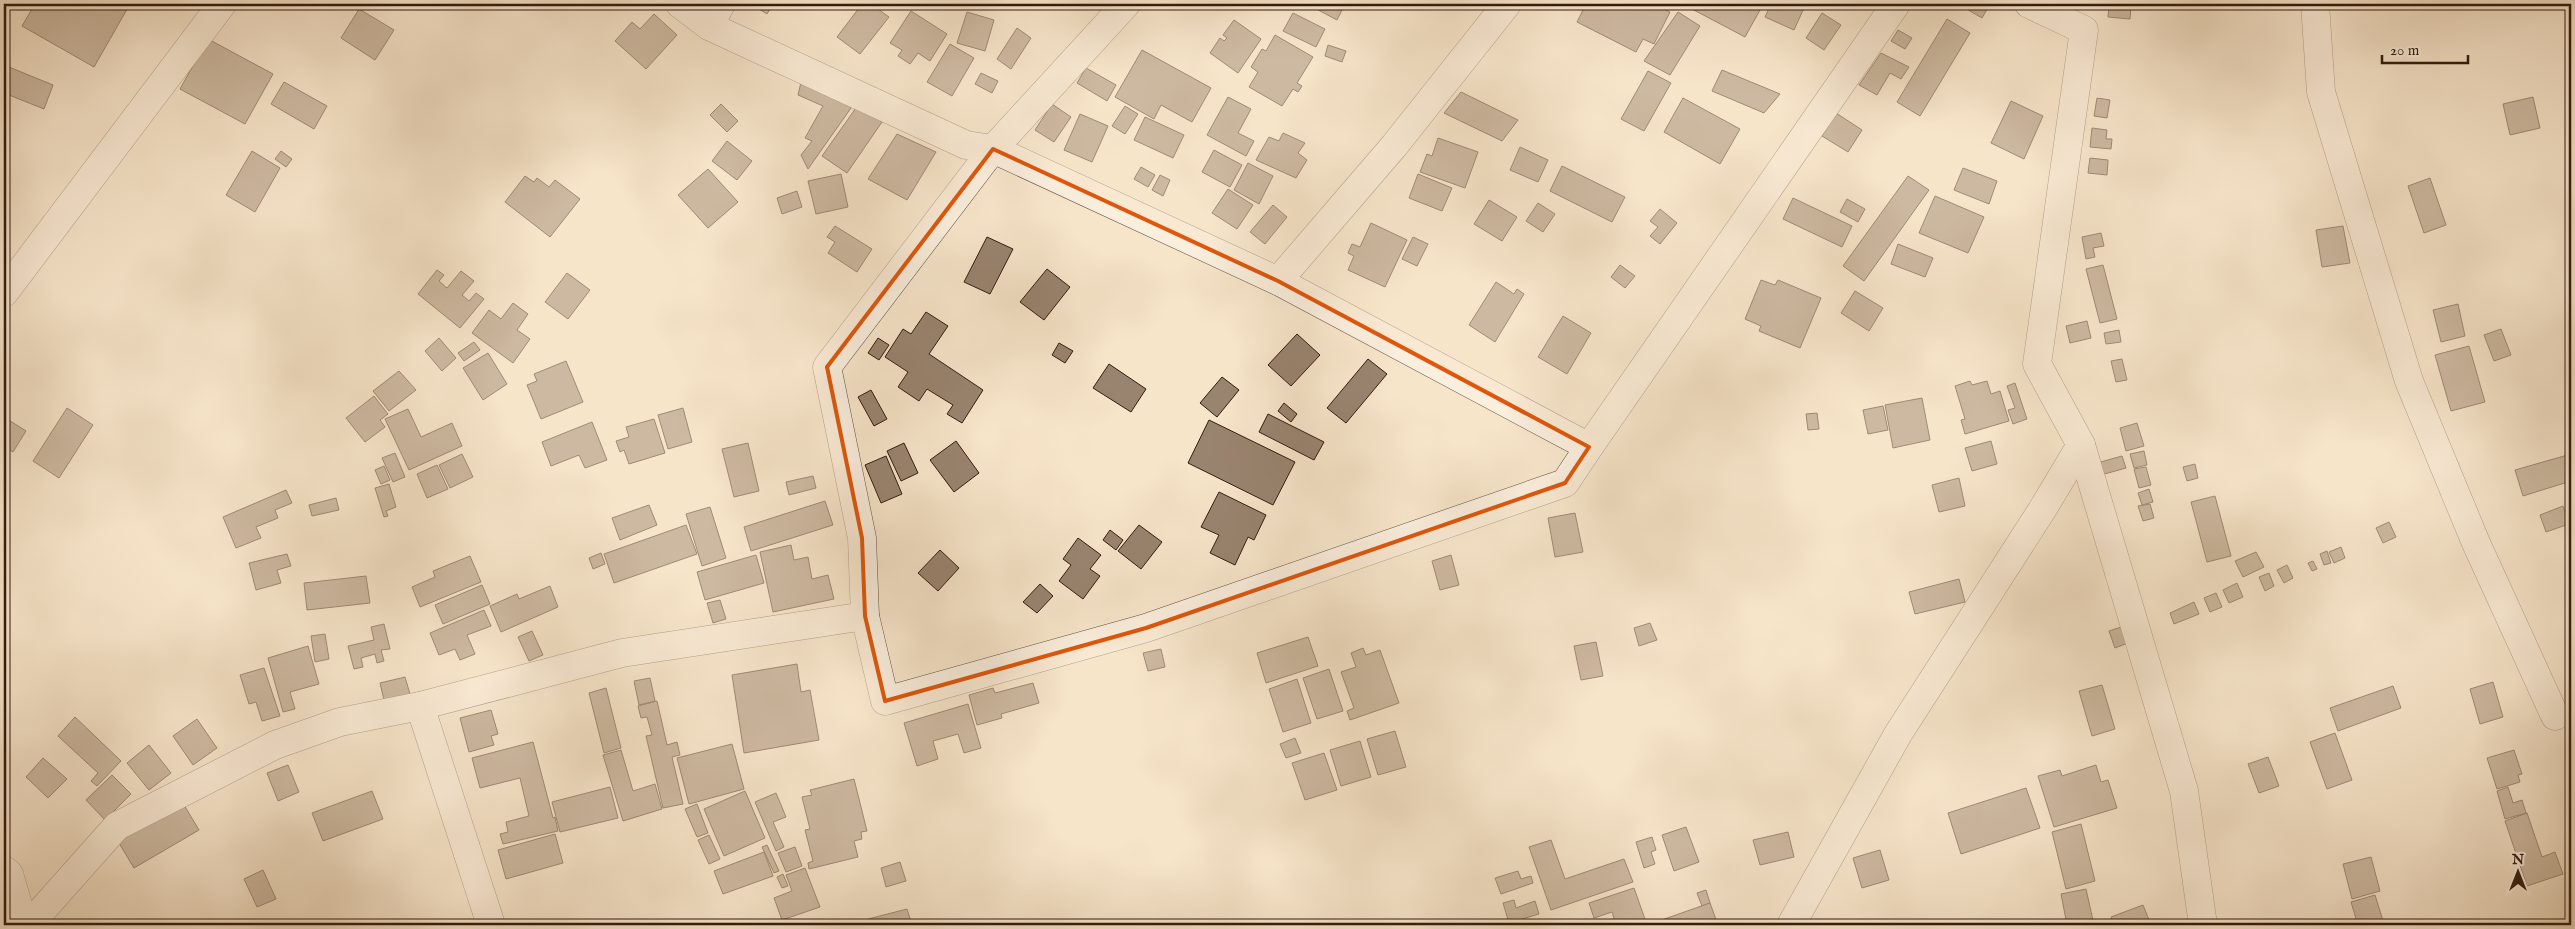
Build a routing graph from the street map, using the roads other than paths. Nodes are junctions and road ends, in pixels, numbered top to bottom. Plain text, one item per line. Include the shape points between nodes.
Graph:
1 (222, 4) edge
2 (680, 4) edge
3 (1126, 4) edge
4 (1507, 4) edge
5 (1896, 4) edge
6 (2029, 4) edge
7 (2315, 4) edge
8 (715, 15) edge
9 (992, 149) junction
10 (1278, 281) junction
11 (4, 293) edge
12 (2081, 445) junction
13 (1589, 447) junction
14 (865, 616) junction
15 (420, 706) junction
16 (2555, 716) dead end
17 (4, 870) edge
18 (24, 925) edge
19 (29, 925) edge
20 (491, 925) edge
21 (1791, 925) edge
22 (2203, 925) edge

1 - 11 street
2 - 8 street
3 - 9 street
4 - 10 street via 1394,146
5 - 13 street
6 - 12 street via 2084,30 2037,364
7 - 16 street via 2320,92 2410,381 2476,543
8 - 9 street via 966,145
9 - 10 street
9 - 14 street via 827,367 862,538
10 - 13 street
12 - 21 street via 1898,734
12 - 22 street via 2184,791
13 - 14 street via 1565,483 1146,628 885,701
14 - 15 street via 622,653
15 - 19 street via 340,722 275,745 117,826
15 - 20 street
17 - 18 street via 9,874

